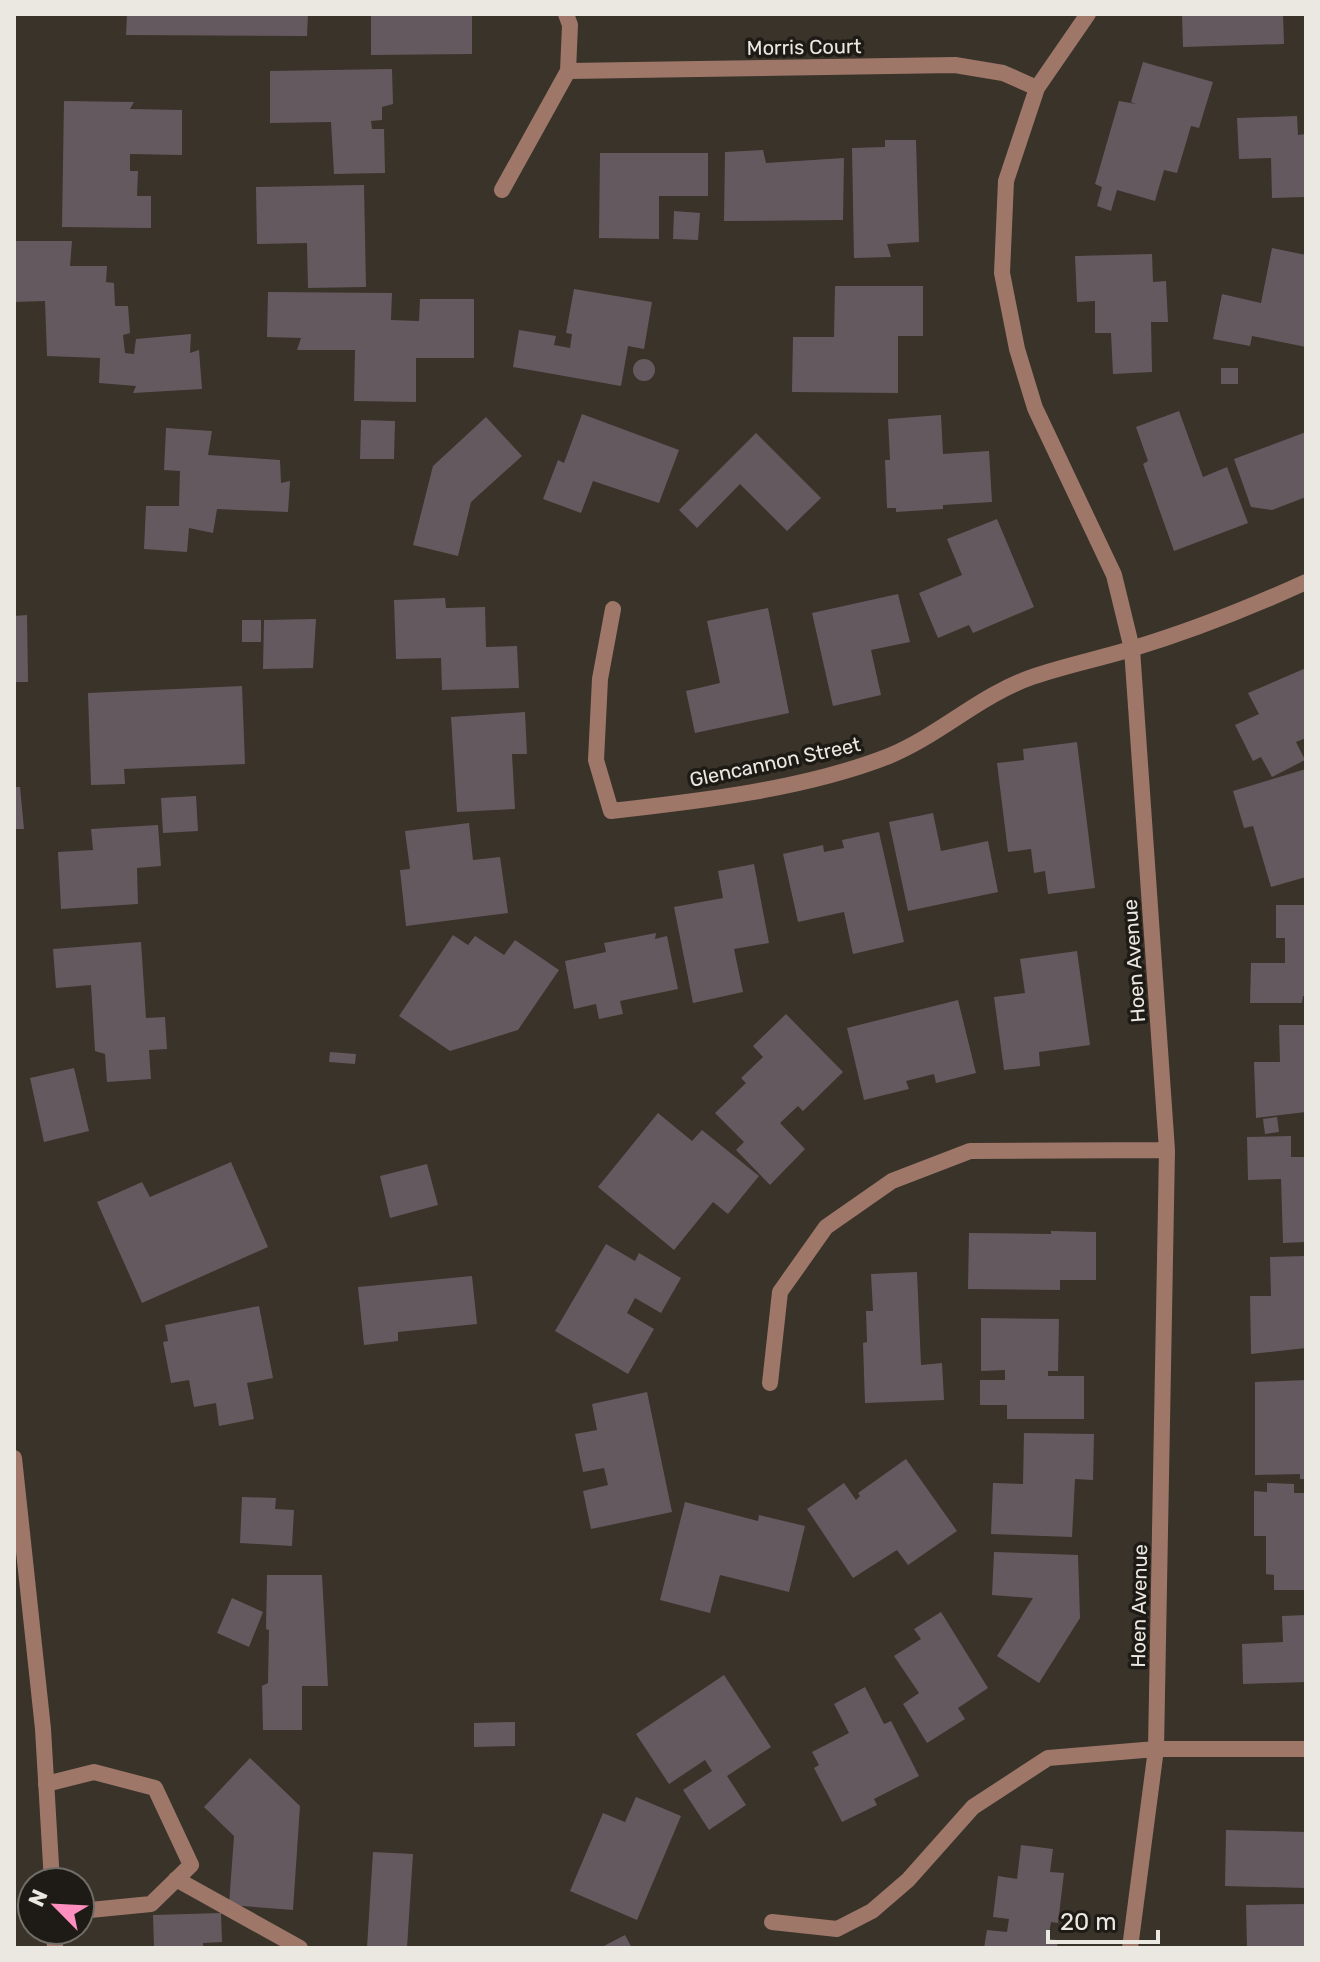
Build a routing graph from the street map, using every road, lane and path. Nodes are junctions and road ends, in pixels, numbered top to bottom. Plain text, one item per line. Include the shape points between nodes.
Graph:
1 (566, 14) edge
2 (1088, 14) edge
3 (568, 71) junction
4 (1037, 88) junction
5 (502, 190) dead end
6 (1306, 582) edge
7 (613, 609) dead end
8 (1132, 649) junction
9 (1167, 1150) junction
10 (770, 1383) dead end
11 (14, 1458) edge
12 (1156, 1749) junction
13 (1306, 1749) edge
14 (46, 1784) junction
15 (51, 1866) edge
16 (176, 1879) junction
17 (96, 1909) edge
18 (772, 1922) dead end
19 (300, 1948) edge
20 (1130, 1948) edge

1 - 3 street
2 - 4 street, Hoen Avenue
3 - 4 street, Morris Court via 955,65 1003,73
3 - 5 street
4 - 8 street, Hoen Avenue via 1006,181 1002,273 1035,408 1114,575
6 - 8 street, Glencannon Street via 1234,615
7 - 8 street, Glencannon Street via 600,679 596,760 611,811 832,775 932,737 1031,677
8 - 9 street, Hoen Avenue
9 - 10 street via 970,1151 892,1181 826,1227 780,1292
9 - 12 street, Hoen Avenue
11 - 14 street
12 - 13 street
12 - 18 street via 1048,1758 973,1807 908,1880 872,1911 837,1929
12 - 20 street, Hoen Avenue
14 - 15 street
14 - 16 street via 94,1772 155,1788 191,1865
16 - 17 street via 151,1904
16 - 19 street

